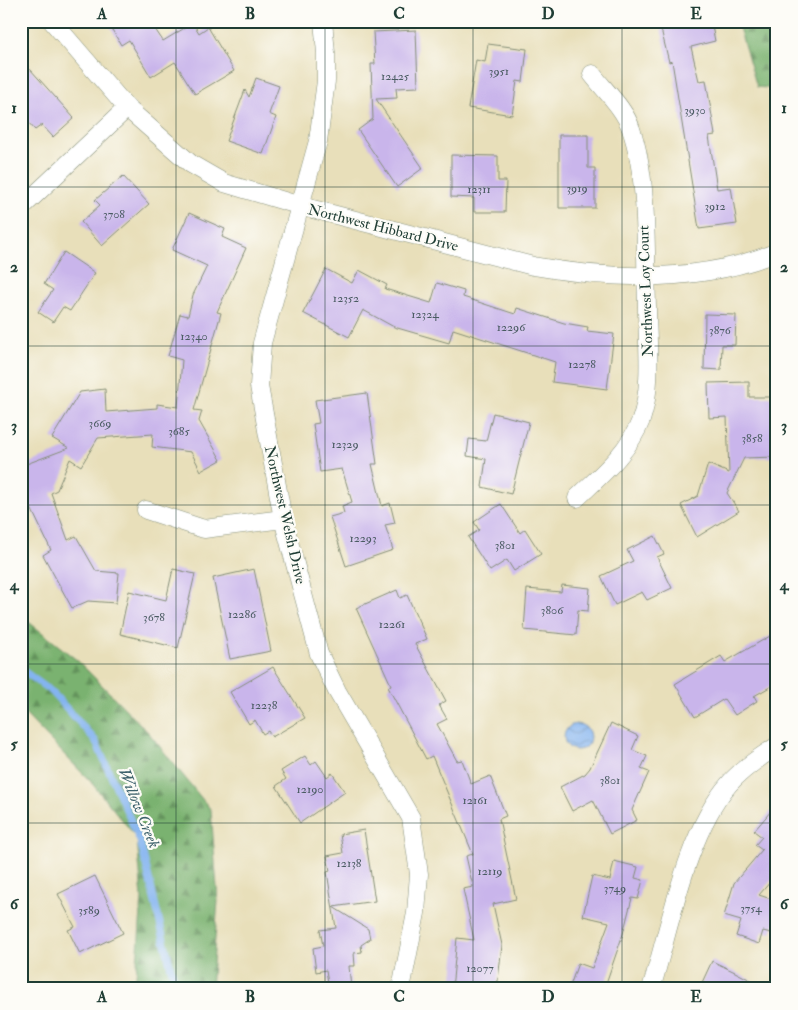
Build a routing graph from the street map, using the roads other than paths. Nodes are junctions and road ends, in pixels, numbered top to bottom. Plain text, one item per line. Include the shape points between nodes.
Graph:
1 (52, 21) edge
2 (323, 21) edge
3 (592, 74) dead end
4 (128, 108) junction
5 (301, 206) junction
6 (21, 208) edge
7 (777, 252) edge
8 (646, 276) junction
9 (576, 498) dead end
10 (146, 510) dead end
11 (283, 519) junction
12 (777, 746) edge
13 (401, 989) edge
14 (651, 989) edge

1 - 4 street, Northwest Hibbard Drive
2 - 5 street, Northwest Welsh Drive via 326,53 323,110
3 - 8 street, Northwest Loy Court via 631,128 641,170
4 - 5 street, Northwest Hibbard Drive via 191,164 224,182
4 - 6 street
5 - 8 street, Northwest Hibbard Drive via 533,266 583,273
5 - 11 street, Northwest Welsh Drive via 262,343 260,363 261,408
7 - 8 street, Northwest Hibbard Drive via 739,265
8 - 9 street, Northwest Loy Court via 648,372 641,420 617,459
10 - 11 street via 204,529
11 - 13 street, Northwest Welsh Drive via 319,654 411,818 420,874
12 - 14 street via 729,783 709,811 693,848

